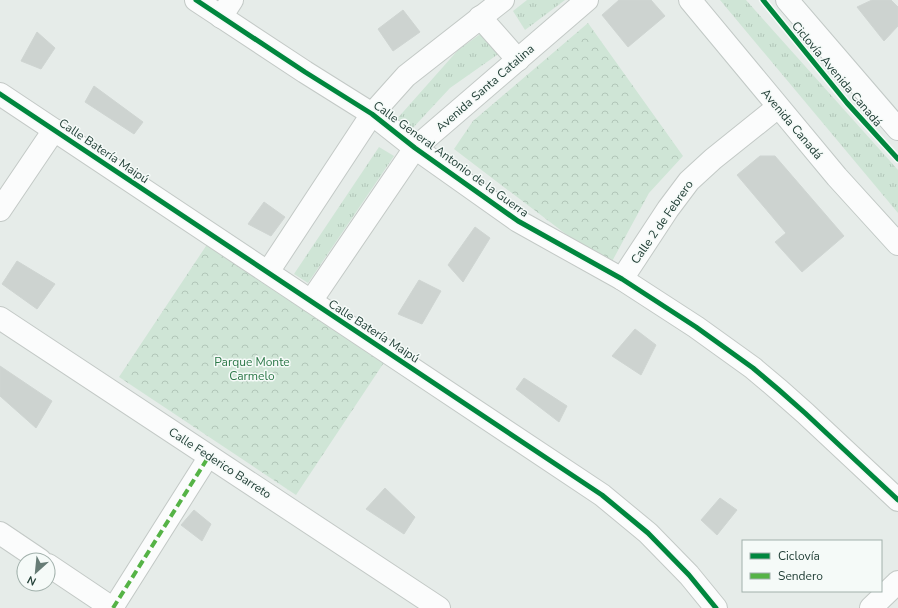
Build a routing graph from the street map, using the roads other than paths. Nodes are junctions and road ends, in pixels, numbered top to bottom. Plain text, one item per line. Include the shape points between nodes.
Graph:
1 (196, 0) edge
2 (503, 0) edge
3 (587, 0) edge
4 (690, 0) edge
5 (788, 0) edge
6 (226, 9) edge
7 (480, 17) junction
8 (518, 60) junction
9 (0, 94) edge
10 (778, 107) junction
11 (372, 114) junction
12 (898, 129) edge
13 (54, 130) junction
14 (415, 148) junction
15 (0, 210) edge
16 (898, 244) edge
17 (268, 272) junction
18 (622, 279) junction
19 (311, 301) junction
20 (0, 318) edge
21 (208, 456) junction
22 (898, 500) edge
23 (0, 533) edge
24 (28, 552) edge
25 (56, 570) edge
26 (898, 582) edge
27 (112, 608) edge
28 (439, 608) edge
29 (716, 608) edge
30 (871, 608) edge

1 - 6 street, Calle General Antonio de la Guerra
2 - 7 street
3 - 8 street, Avenida Santa Catalina
4 - 10 street, Avenida Canadá
5 - 12 street
6 - 11 street, Calle General Antonio de la Guerra
7 - 8 street
7 - 11 street via 406,76
8 - 14 street, Avenida Santa Catalina
9 - 13 street, Calle Batería Maipú
10 - 16 street, Avenida Canadá
10 - 18 street, Calle 2 de Febrero via 689,181
11 - 14 street, Calle General Antonio de la Guerra
11 - 17 street
13 - 15 street
13 - 17 street, Calle Batería Maipú
14 - 18 street, Calle General Antonio de la Guerra via 518,221
14 - 19 street, Avenida Santa Catalina
17 - 19 street, Calle Batería Maipú
18 - 22 street, Calle General Antonio de la Guerra via 753,368
19 - 29 street, Calle Batería Maipú via 602,495 648,533 689,575
20 - 21 street, Calle Federico Barreto
21 - 27 street
21 - 28 street, Calle Federico Barreto
23 - 24 street
25 - 27 street
26 - 30 street

